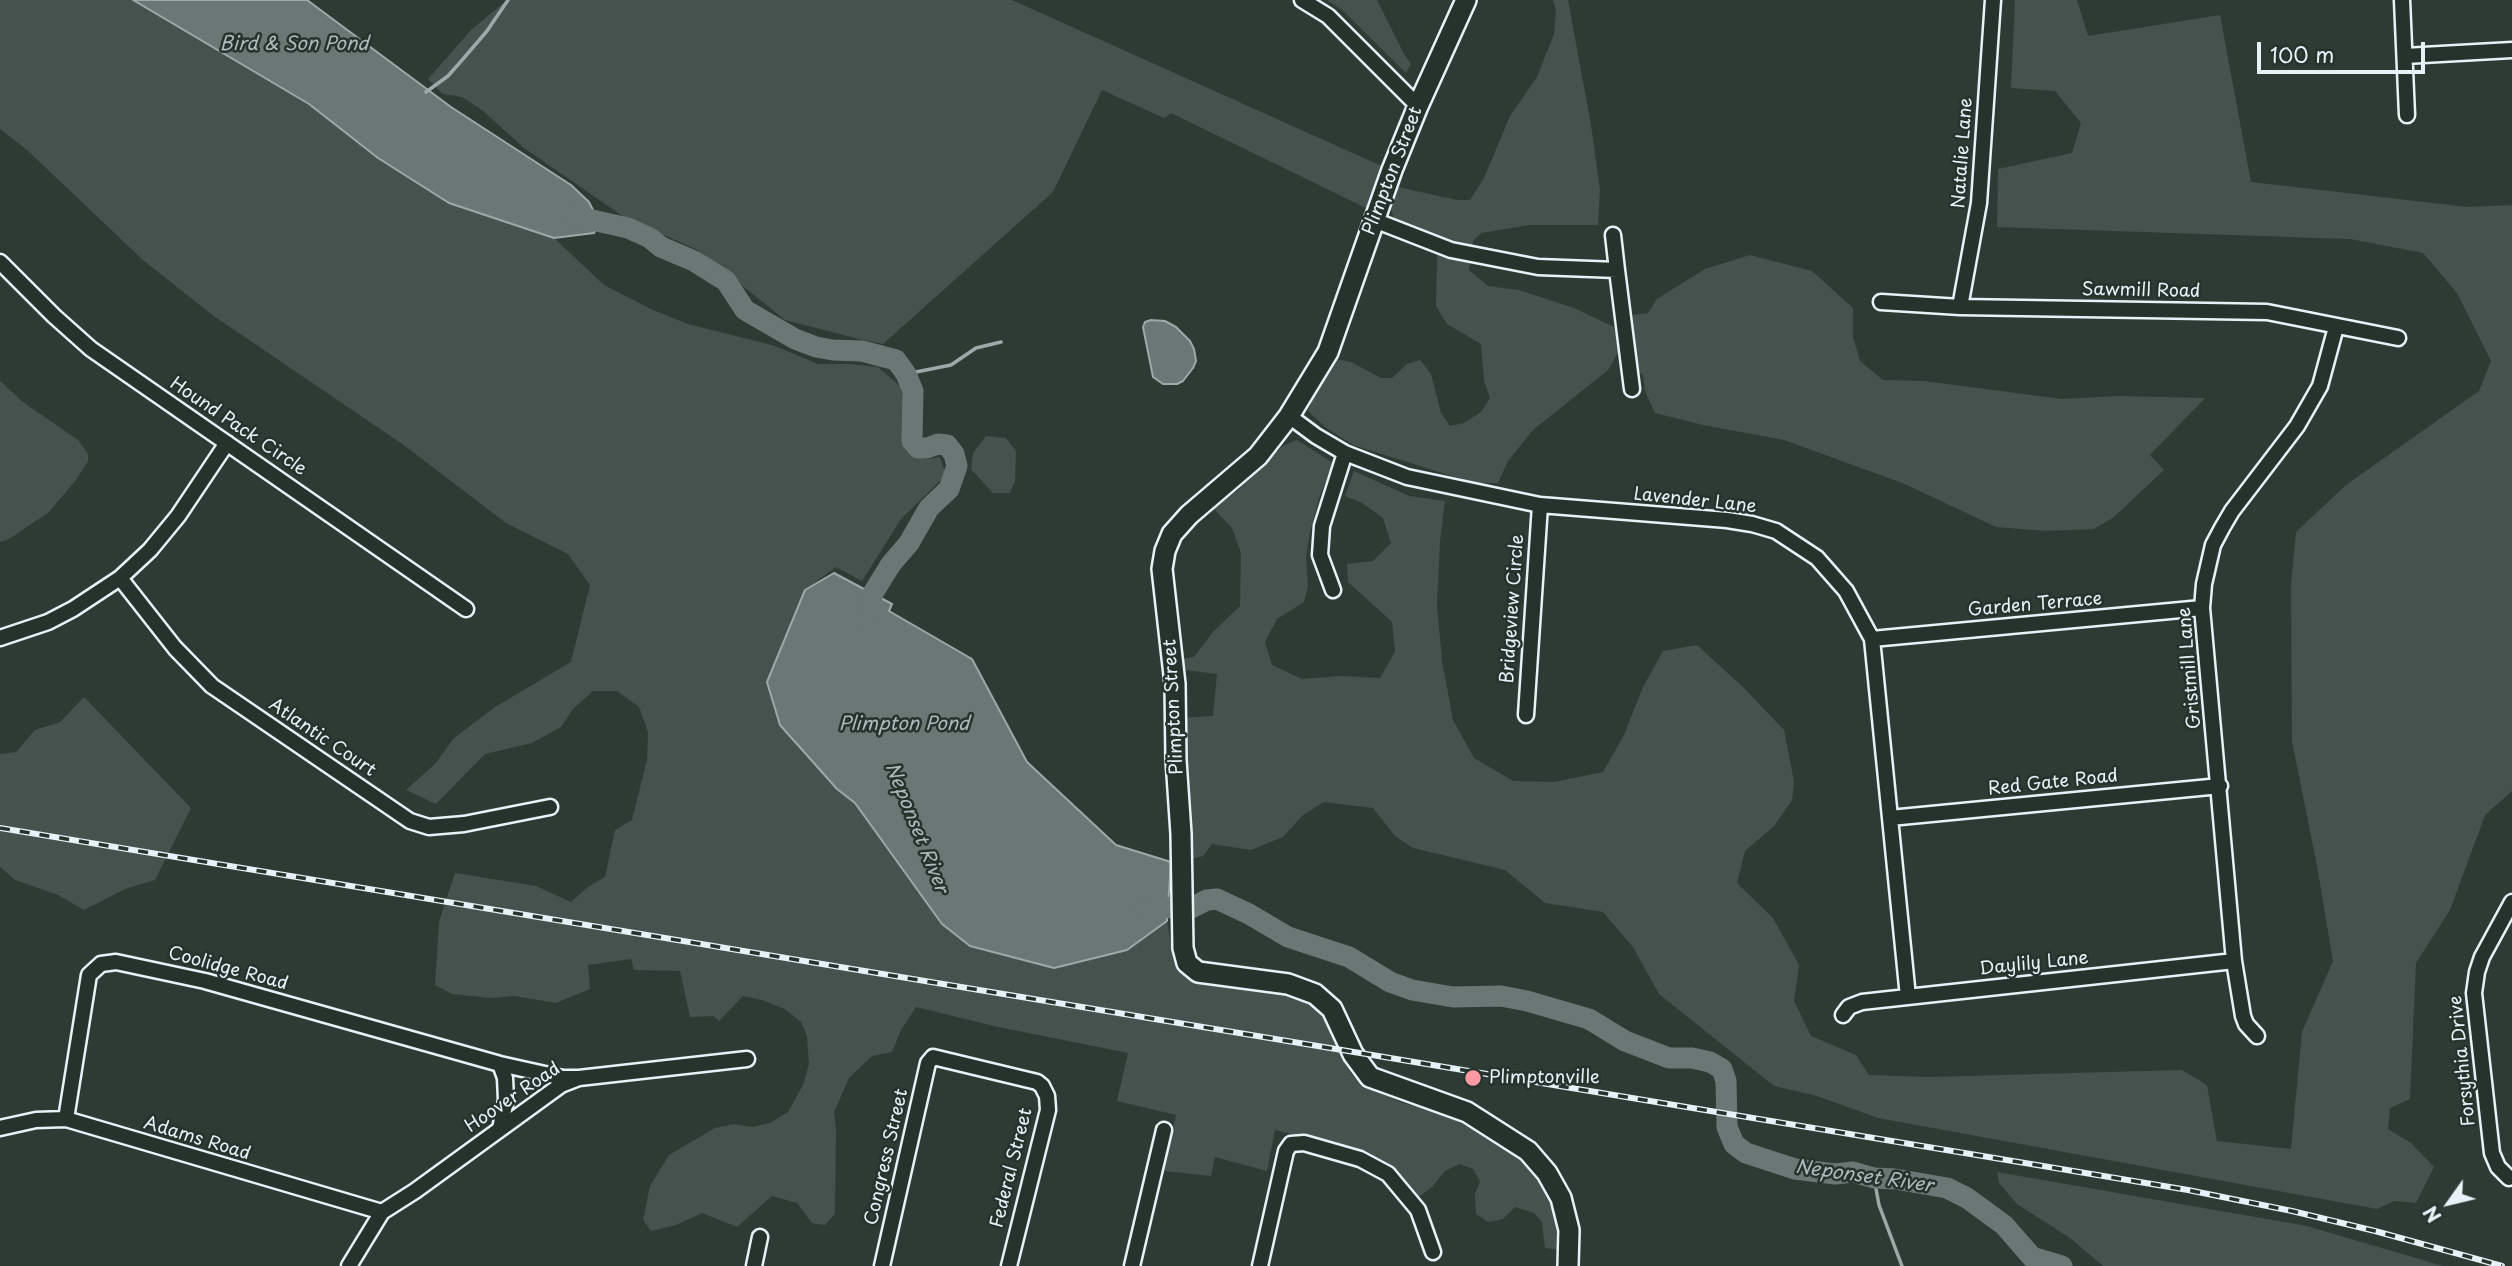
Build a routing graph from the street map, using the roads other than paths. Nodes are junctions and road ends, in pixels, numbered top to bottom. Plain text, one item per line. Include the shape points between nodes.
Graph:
1 (1302, 0) edge
2 (1466, 0) edge
3 (1993, 0) edge
4 (2402, 0) edge
5 (2512, 50) edge
6 (2404, 56) junction
7 (1418, 106) junction
8 (2407, 115) dead end
9 (1374, 220) junction
10 (1613, 235) dead end
11 (0, 262) edge
12 (1617, 271) junction
13 (1881, 302) dead end
14 (1960, 307) junction
15 (2336, 327) junction
16 (2398, 338) dead end
17 (1632, 389) dead end
18 (1289, 416) junction
19 (227, 443) junction
20 (1345, 453) junction
21 (1540, 505) junction
22 (120, 579) junction
23 (1333, 590) dead end
24 (2202, 608) junction
25 (466, 609) dead end
26 (0, 638) edge
27 (1872, 639) junction
28 (1526, 715) dead end
29 (2220, 786) junction
30 (550, 807) dead end
31 (1890, 818) junction
32 (2512, 902) edge
33 (2234, 961) junction
34 (1908, 997) junction
35 (1843, 1015) dead end
36 (2257, 1035) dead end
37 (931, 1058) joint
38 (747, 1059) dead end
39 (500, 1064) junction
40 (579, 1078) junction
41 (66, 1119) junction
42 (0, 1128) edge
43 (500, 1129) junction
44 (1164, 1130) dead end
45 (2509, 1178) dead end
46 (382, 1213) junction
47 (760, 1237) dead end
48 (1433, 1252) dead end
49 (349, 1266) edge
50 (754, 1266) edge
51 (882, 1266) edge
52 (1009, 1266) edge
53 (1132, 1266) edge
54 (1260, 1266) edge
55 (1568, 1266) edge

1 - 7 street via 1336,24
2 - 7 street, Plimpton Street
3 - 14 street, Natalie Lane via 1979,203
4 - 6 street
5 - 6 street
6 - 8 street
7 - 9 street, Plimpton Street
9 - 12 street via 1459,252 1538,267
9 - 18 street, Plimpton Street via 1328,352
10 - 12 street
11 - 19 street, Hound Pack Circle via 91,349
12 - 17 street
13 - 14 street, Sawmill Road
14 - 15 street, Sawmill Road via 2267,312
15 - 16 street, Sawmill Road
15 - 24 street, Gristmill Lane via 2326,369 2309,408 2232,511 2213,545
18 - 20 street, Lavender Lane
18 - 55 street, Plimpton Street via 1258,456 1189,515 1172,534 1165,551 1162,569 1174,673 1184,956 1193,969 1206,974 1287,984 1315,994 1332,1009 1353,1055 1370,1077 1467,1112 1528,1151 1561,1198 1569,1230
19 - 22 street via 178,516
19 - 25 street, Hound Pack Circle
20 - 21 street, Lavender Lane via 1407,477
20 - 23 street via 1322,526 1320,555
21 - 27 street, Lavender Lane via 1727,520 1776,531 1832,573
21 - 28 street, Bridgeview Circle
22 - 26 street via 48,622
22 - 30 street, Atlantic Court via 212,686 410,821 429,827 464,824
24 - 27 street, Garden Terrace
24 - 29 street, Gristmill Lane
27 - 31 street, Lavender Lane
29 - 31 street, Red Gate Road
29 - 33 street, Gristmill Lane
31 - 34 street, Lavender Lane
32 - 45 street, Forsythia Drive via 2482,957 2474,993 2493,1153
33 - 34 street, Daylily Lane
33 - 36 street, Gristmill Lane via 2243,1016
34 - 35 street, Daylily Lane via 1862,1002
37 - 51 street, Congress Street
37 - 52 street, Federal Street via 1037,1082 1047,1096 1048,1110
38 - 40 street, Hoover Road
39 - 40 street, Coolidge Road
39 - 41 street, Coolidge Road via 120,961 102,964 89,975
39 - 43 street via 506,1100
40 - 43 street, Hoover Road via 561,1085
41 - 42 street, Adams Road
41 - 46 street, Adams Road
43 - 46 street, Hoover Road
44 - 53 street
46 - 49 street, Hoover Road
47 - 50 street
48 - 54 street via 1418,1210 1388,1174 1360,1159 1304,1143 1291,1144

